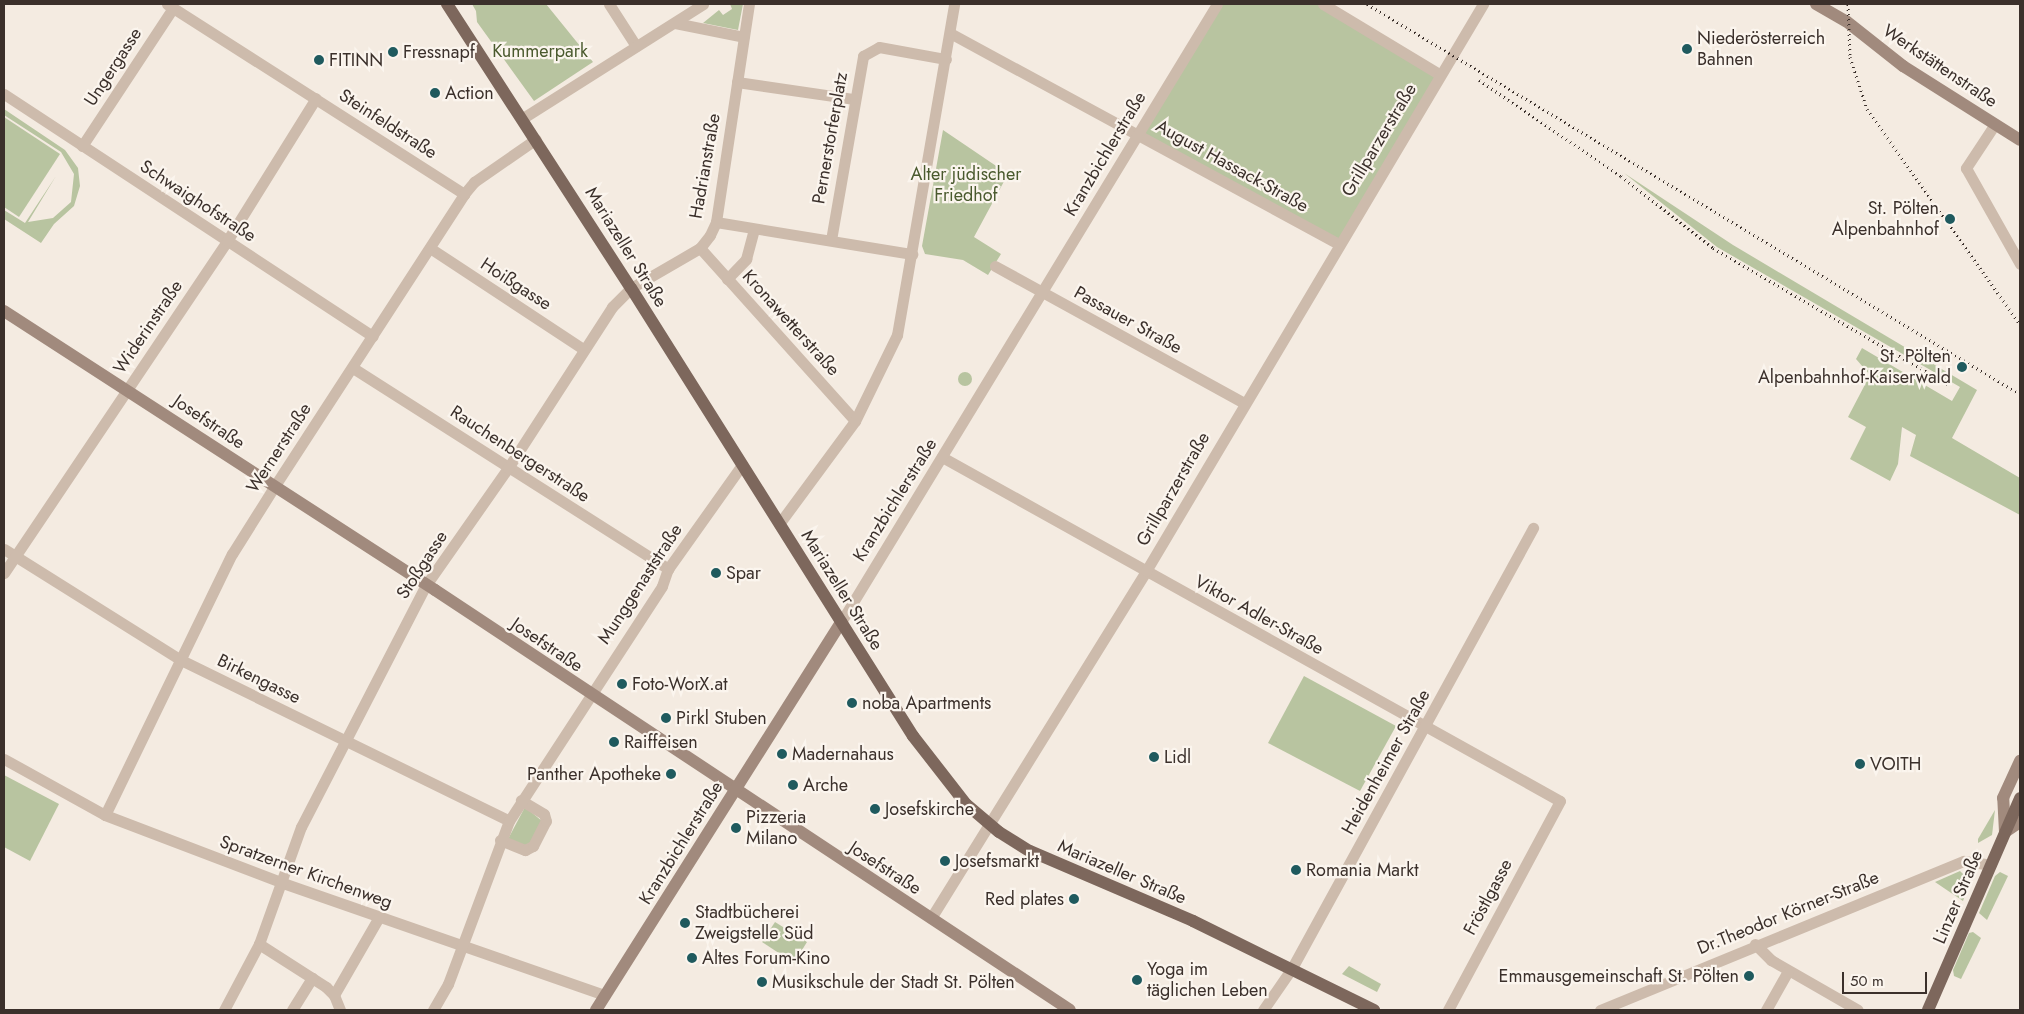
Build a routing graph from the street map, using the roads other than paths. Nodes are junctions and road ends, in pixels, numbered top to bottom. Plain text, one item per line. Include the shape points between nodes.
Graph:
1 (447, 4) edge
2 (609, 4) edge
3 (702, 4) edge
4 (749, 4) edge
5 (954, 4) edge
6 (1218, 4) edge
7 (1323, 4) edge
8 (1483, 4) edge
9 (1816, 4) edge
10 (170, 6) edge
11 (675, 22) junction
12 (950, 33) junction
13 (744, 37) junction
14 (636, 46) junction
15 (946, 59) junction
16 (1439, 74) junction
17 (737, 82) junction
18 (4, 94) edge
19 (316, 98) junction
20 (853, 99) junction
21 (523, 118) junction
22 (1995, 124) junction
23 (1138, 134) junction
24 (536, 139) junction
25 (2020, 140) edge
26 (82, 146) junction
27 (464, 194) junction
28 (716, 222) junction
29 (754, 230) junction
30 (830, 240) junction
31 (227, 241) junction
32 (1338, 244) junction
33 (430, 248) junction
34 (700, 248) junction
35 (912, 254) junction
36 (2020, 264) edge
37 (995, 266) dead end
38 (727, 279) junction
39 (631, 288) junction
40 (1042, 293) junction
41 (4, 310) edge
42 (373, 336) junction
43 (583, 350) junction
44 (353, 368) junction
45 (128, 389) junction
46 (1244, 403) junction
47 (855, 422) junction
48 (942, 457) junction
49 (742, 465) junction
50 (508, 468) junction
51 (274, 487) junction
52 (779, 524) junction
53 (1533, 528) dead end
54 (4, 549) edge
55 (15, 556) junction
56 (668, 569) junction
57 (1146, 571) junction
58 (4, 573) edge
59 (426, 585) junction
60 (841, 622) junction
61 (181, 660) junction
62 (590, 694) junction
63 (1426, 727) junction
64 (344, 741) junction
65 (4, 759) edge
66 (2020, 761) edge
67 (735, 790) junction
68 (2020, 798) edge
69 (522, 800) junction
70 (1560, 801) joint
71 (105, 815) junction
72 (508, 821) junction
73 (2020, 822) edge
74 (990, 825) junction
75 (2005, 832) junction
76 (500, 840) junction
77 (1991, 865) junction
78 (280, 882) junction
79 (379, 917) junction
80 (931, 918) junction
81 (259, 944) junction
82 (1755, 944) junction
83 (462, 946) junction
84 (1292, 968) junction
85 (1788, 971) junction
86 (312, 978) junction
87 (334, 995) junction
88 (605, 995) junction
89 (1766, 1009) edge
90 (224, 1010) edge
91 (292, 1010) edge
92 (340, 1010) edge
93 (433, 1010) edge
94 (596, 1010) edge
95 (1070, 1010) edge
96 (1263, 1010) edge
97 (1374, 1010) edge
98 (1448, 1010) edge
99 (1600, 1010) edge
100 (1858, 1010) edge
101 (1928, 1010) edge

1 - 21 main road, Mariazeller Straße
2 - 14 street
3 - 11 street
4 - 13 street, Hadrianstraße
5 - 12 street
6 - 23 street, Kranzbichlerstraße
7 - 16 street
8 - 16 street
9 - 22 street, Werkstättenstraße via 1846,22 1903,66
10 - 19 street, Steinfeldstraße
10 - 26 street, Ungergasse
11 - 13 street
11 - 14 street
12 - 15 street
12 - 23 street, August Hassack-Straße
13 - 17 street, Hadrianstraße
14 - 21 street
15 - 20 street, Pernerstorferplatz via 879,47 869,51 863,56
15 - 35 street
16 - 32 street, Grillparzerstraße
17 - 20 street
17 - 28 street, Hadrianstraße
18 - 26 street, Schwaighofstraße
19 - 27 street, Steinfeldstraße
19 - 31 street, Widerinstraße
20 - 30 street, Pernerstorferplatz
21 - 24 main road, Mariazeller Straße
22 - 25 street, Werkstättenstraße
22 - 36 street, Werkstättenstraße via 1966,168
23 - 32 street, August Hassack-Straße
23 - 40 street, Kranzbichlerstraße
24 - 27 street, Wernerstraße via 474,182
24 - 39 main road, Mariazeller Straße
26 - 31 street, Schwaighofstraße
27 - 33 street, Wernerstraße
28 - 29 street
28 - 34 street, Hadrianstraße
29 - 30 street
29 - 38 street via 746,259
30 - 35 street
31 - 42 street, Schwaighofstraße
31 - 45 street, Widerinstraße
32 - 46 street, Grillparzerstraße
33 - 42 street, Wernerstraße
33 - 43 street, Hoißgasse
34 - 38 street, Kronawetterstraße
34 - 39 street, Hadrianstraße
35 - 47 street via 895,342
37 - 40 street, Passauer Straße
38 - 47 street, Kronawetterstraße
39 - 43 street, Stoßgasse via 612,307
39 - 49 main road, Mariazeller Straße
40 - 46 street, Passauer Straße
40 - 48 street, Kranzbichlerstraße
41 - 45 street, Josefstraße
42 - 44 street, Wernerstraße
43 - 50 street, Stoßgasse
44 - 50 street, Rauchenbergerstraße
44 - 51 street, Wernerstraße
45 - 51 street, Josefstraße
45 - 55 street, Widerinstraße
46 - 57 street, Grillparzerstraße
47 - 52 street
48 - 57 street, Viktor Adler-Straße
48 - 60 street, Kranzbichlerstraße
49 - 52 main road, Mariazeller Straße
49 - 56 street, Munggenaststraße
50 - 56 street, Rauchenbergerstraße
50 - 59 street, Stoßgasse
51 - 59 street, Josefstraße
51 - 61 street, Wernerstraße via 232,554
52 - 60 main road, Mariazeller Straße
53 - 63 street, Heidenheimer Straße
54 - 55 street, Birkengasse
55 - 58 street, Widerinstraße
55 - 61 street, Birkengasse
56 - 62 street, Munggenaststraße via 662,586
57 - 63 street, Viktor Adler-Straße
57 - 74 street, Grillparzerstraße
59 - 62 street, Josefstraße
59 - 64 street, Stoßgasse
60 - 67 street, Kranzbichlerstraße
60 - 74 main road, Mariazeller Straße via 948,784
61 - 64 street, Birkengasse
61 - 71 street, Wernerstraße
62 - 67 street, Josefstraße
62 - 69 street, Munggenaststraße
63 - 70 street, Viktor Adler-Straße
63 - 84 street, Heidenheimer Straße
64 - 72 street, Birkengasse
64 - 78 street, Stoßgasse via 301,827
65 - 71 street, Spratzerner Kirchenweg
66 - 75 street via 2003,798
67 - 80 street, Josefstraße
67 - 88 street, Kranzbichlerstraße
68 - 75 main road, Linzer Straße
69 - 72 street, Munggenaststraße
69 - 76 street via 544,814 546,821 533,846 525,850
70 - 98 street, Fröstlgasse
71 - 78 street, Spratzerner Kirchenweg
72 - 76 street, Munggenaststraße
73 - 75 street
74 - 80 street, Grillparzerstraße
74 - 84 main road, Mariazeller Straße via 1030,851
75 - 77 main road, Linzer Straße
76 - 83 street, Munggenaststraße
77 - 82 street, Dr.Theodor Körner-Straße via 1970,860
77 - 101 main road, Linzer Straße
78 - 79 street, Spratzerner Kirchenweg
78 - 81 street, Stoßgasse
79 - 83 street, Spratzerner Kirchenweg
79 - 87 street
80 - 95 street, Josefstraße
81 - 86 street
81 - 90 street, Stoßgasse
82 - 85 street
82 - 99 street, Dr.Theodor Körner-Straße
83 - 88 street, Spratzerner Kirchenweg
83 - 93 street, Munggenaststraße via 448,984
84 - 96 street, Heidenheimer Straße
84 - 97 main road, Mariazeller Straße
85 - 89 street
85 - 100 street
86 - 87 street
86 - 91 street
87 - 92 street
88 - 94 street, Kranzbichlerstraße

